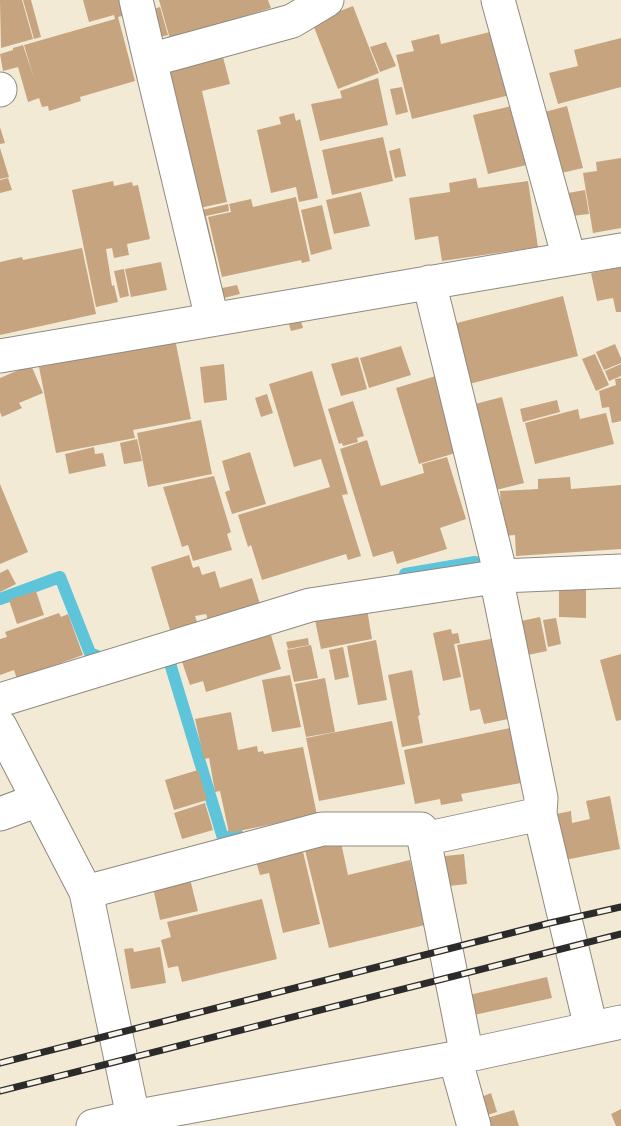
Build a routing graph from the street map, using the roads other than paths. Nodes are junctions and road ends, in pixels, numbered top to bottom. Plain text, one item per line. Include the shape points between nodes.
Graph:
1 (136, 0) edge
2 (327, 0) edge
3 (498, 0) edge
4 (150, 60) junction
5 (621, 250) edge
6 (569, 258) junction
7 (429, 282) junction
8 (212, 319) junction
9 (0, 356) edge
10 (621, 571) edge
11 (499, 577) junction
12 (0, 700) edge
13 (0, 726) edge
14 (38, 800) junction
15 (0, 814) edge
16 (540, 814) junction
17 (424, 839) junction
18 (86, 892) junction
19 (606, 1025) edge
20 (461, 1057) junction
21 (134, 1121) edge
22 (93, 1126) edge
23 (474, 1126) edge

1 - 4 street
2 - 4 street via 292,21
3 - 6 street
4 - 8 street
5 - 6 street
6 - 7 street
7 - 8 street
7 - 11 street
8 - 9 street
10 - 11 street
11 - 12 street via 310,605
11 - 16 street via 541,798
13 - 14 street
14 - 15 street
14 - 18 street
16 - 17 street
16 - 19 street
17 - 18 street via 422,829 322,829
17 - 20 street
18 - 21 street
19 - 20 street
20 - 21 street
20 - 23 street
21 - 22 street

